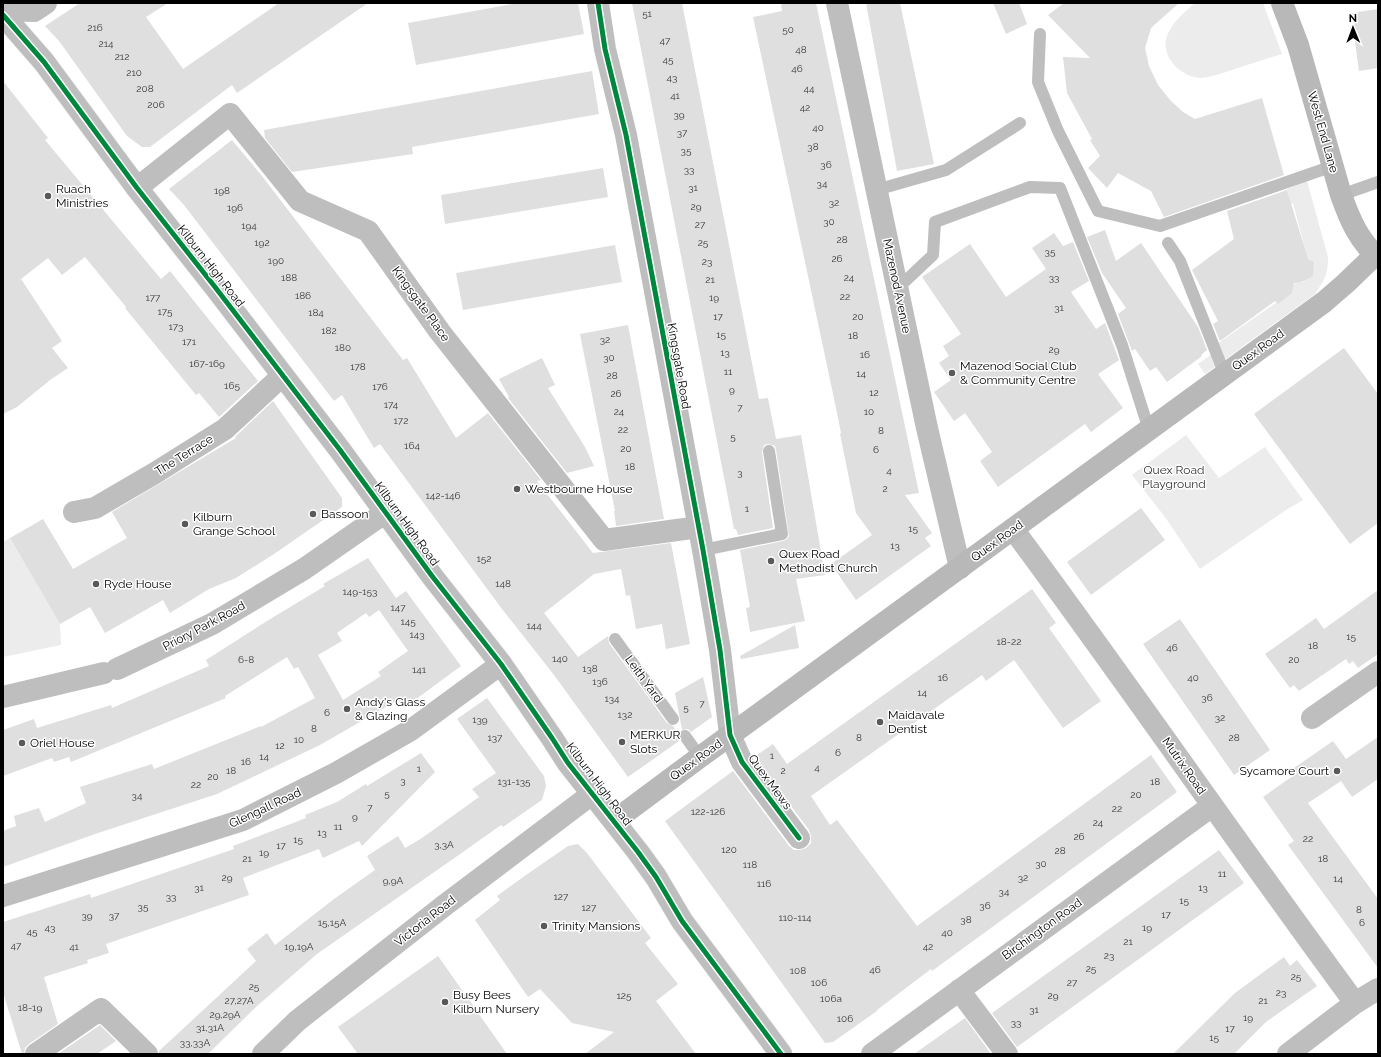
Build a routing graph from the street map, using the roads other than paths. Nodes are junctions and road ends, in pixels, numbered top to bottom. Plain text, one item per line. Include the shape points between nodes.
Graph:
1 (46, 3) edge
2 (598, 3) edge
3 (837, 3) edge
4 (1282, 3) edge
5 (3, 10) edge
6 (3, 15) edge
7 (1040, 34) dead end
8 (1020, 123) dead end
9 (1333, 166) junction
10 (1378, 182) edge
11 (137, 188) junction
12 (876, 190) junction
13 (1341, 195) junction
14 (1168, 243) dead end
15 (1376, 256) edge
16 (898, 288) junction
17 (1225, 375) junction
18 (282, 376) junction
19 (1149, 430) junction
20 (769, 451) dead end
21 (74, 512) dead end
22 (386, 512) junction
23 (699, 528) junction
24 (1013, 529) junction
25 (703, 550) junction
26 (960, 568) junction
27 (615, 639) dead end
28 (501, 664) junction
29 (1378, 672) edge
30 (3, 697) edge
31 (1312, 718) dead end
32 (673, 719) dead end
33 (730, 735) junction
34 (685, 736) dead end
35 (700, 756) junction
36 (592, 794) junction
37 (1212, 806) junction
38 (614, 821) junction
39 (799, 838) dead end
40 (3, 896) edge
41 (1378, 989) edge
42 (959, 990) junction
43 (1355, 1003) junction
44 (1294, 1052) edge
45 (36, 1054) edge
46 (147, 1054) edge
47 (263, 1054) edge
48 (781, 1054) edge
49 (872, 1054) edge
50 (1007, 1054) edge

1 - 5 street via 34,11
2 - 23 street, Kingsgate Road via 605,49 626,135
3 - 12 street, Mazenod Avenue
4 - 9 main road, West End Lane via 1298,45
6 - 11 street, Kilburn High Road via 44,62
7 - 9 lane via 1038,82 1058,131 1098,211 1160,226
8 - 12 lane via 946,170
9 - 13 main road, West End Lane
10 - 13 lane
11 - 18 street, Kilburn High Road
11 - 23 street, Kingsgate Place via 230,114 300,201 368,231 440,332 604,540
12 - 16 street, Mazenod Avenue
13 - 15 main road, West End Lane via 1352,225
14 - 17 lane via 1180,261
15 - 17 main road, Quex Road via 1329,298
16 - 19 lane via 933,255 935,222 1030,187 1060,188 1122,345
16 - 26 street, Mazenod Avenue
17 - 19 main road, Quex Road
18 - 21 street, The Terrace via 225,429 132,488 95,508
18 - 22 street, Kilburn High Road
19 - 24 main road, Quex Road
20 - 25 lane via 782,534
22 - 28 street, Kilburn High Road
22 - 30 street, Priory Park Road via 304,569 212,624 110,671
23 - 25 street, Kingsgate Road
24 - 26 main road, Quex Road
24 - 37 street, Mutrix Road via 1094,638
25 - 33 street, Kingsgate Road via 720,650
26 - 33 main road, Quex Road
27 - 32 lane, Leith Yard
28 - 36 street, Kilburn High Road
28 - 40 street, Glengall Road via 411,730 336,773 244,820
29 - 31 street
33 - 35 main road, Quex Road
33 - 39 street, Quex Mews via 742,762
34 - 35 lane
35 - 38 main road, Quex Road
36 - 38 street, Kilburn High Road
36 - 47 street, Victoria Road via 297,1021
37 - 42 street, Birchington Road
37 - 43 street, Mutrix Road
38 - 48 street, Kilburn High Road via 656,877 682,921
41 - 43 street
42 - 49 street, Birchington Road
42 - 50 street
43 - 44 street
45 - 46 street via 100,1009

